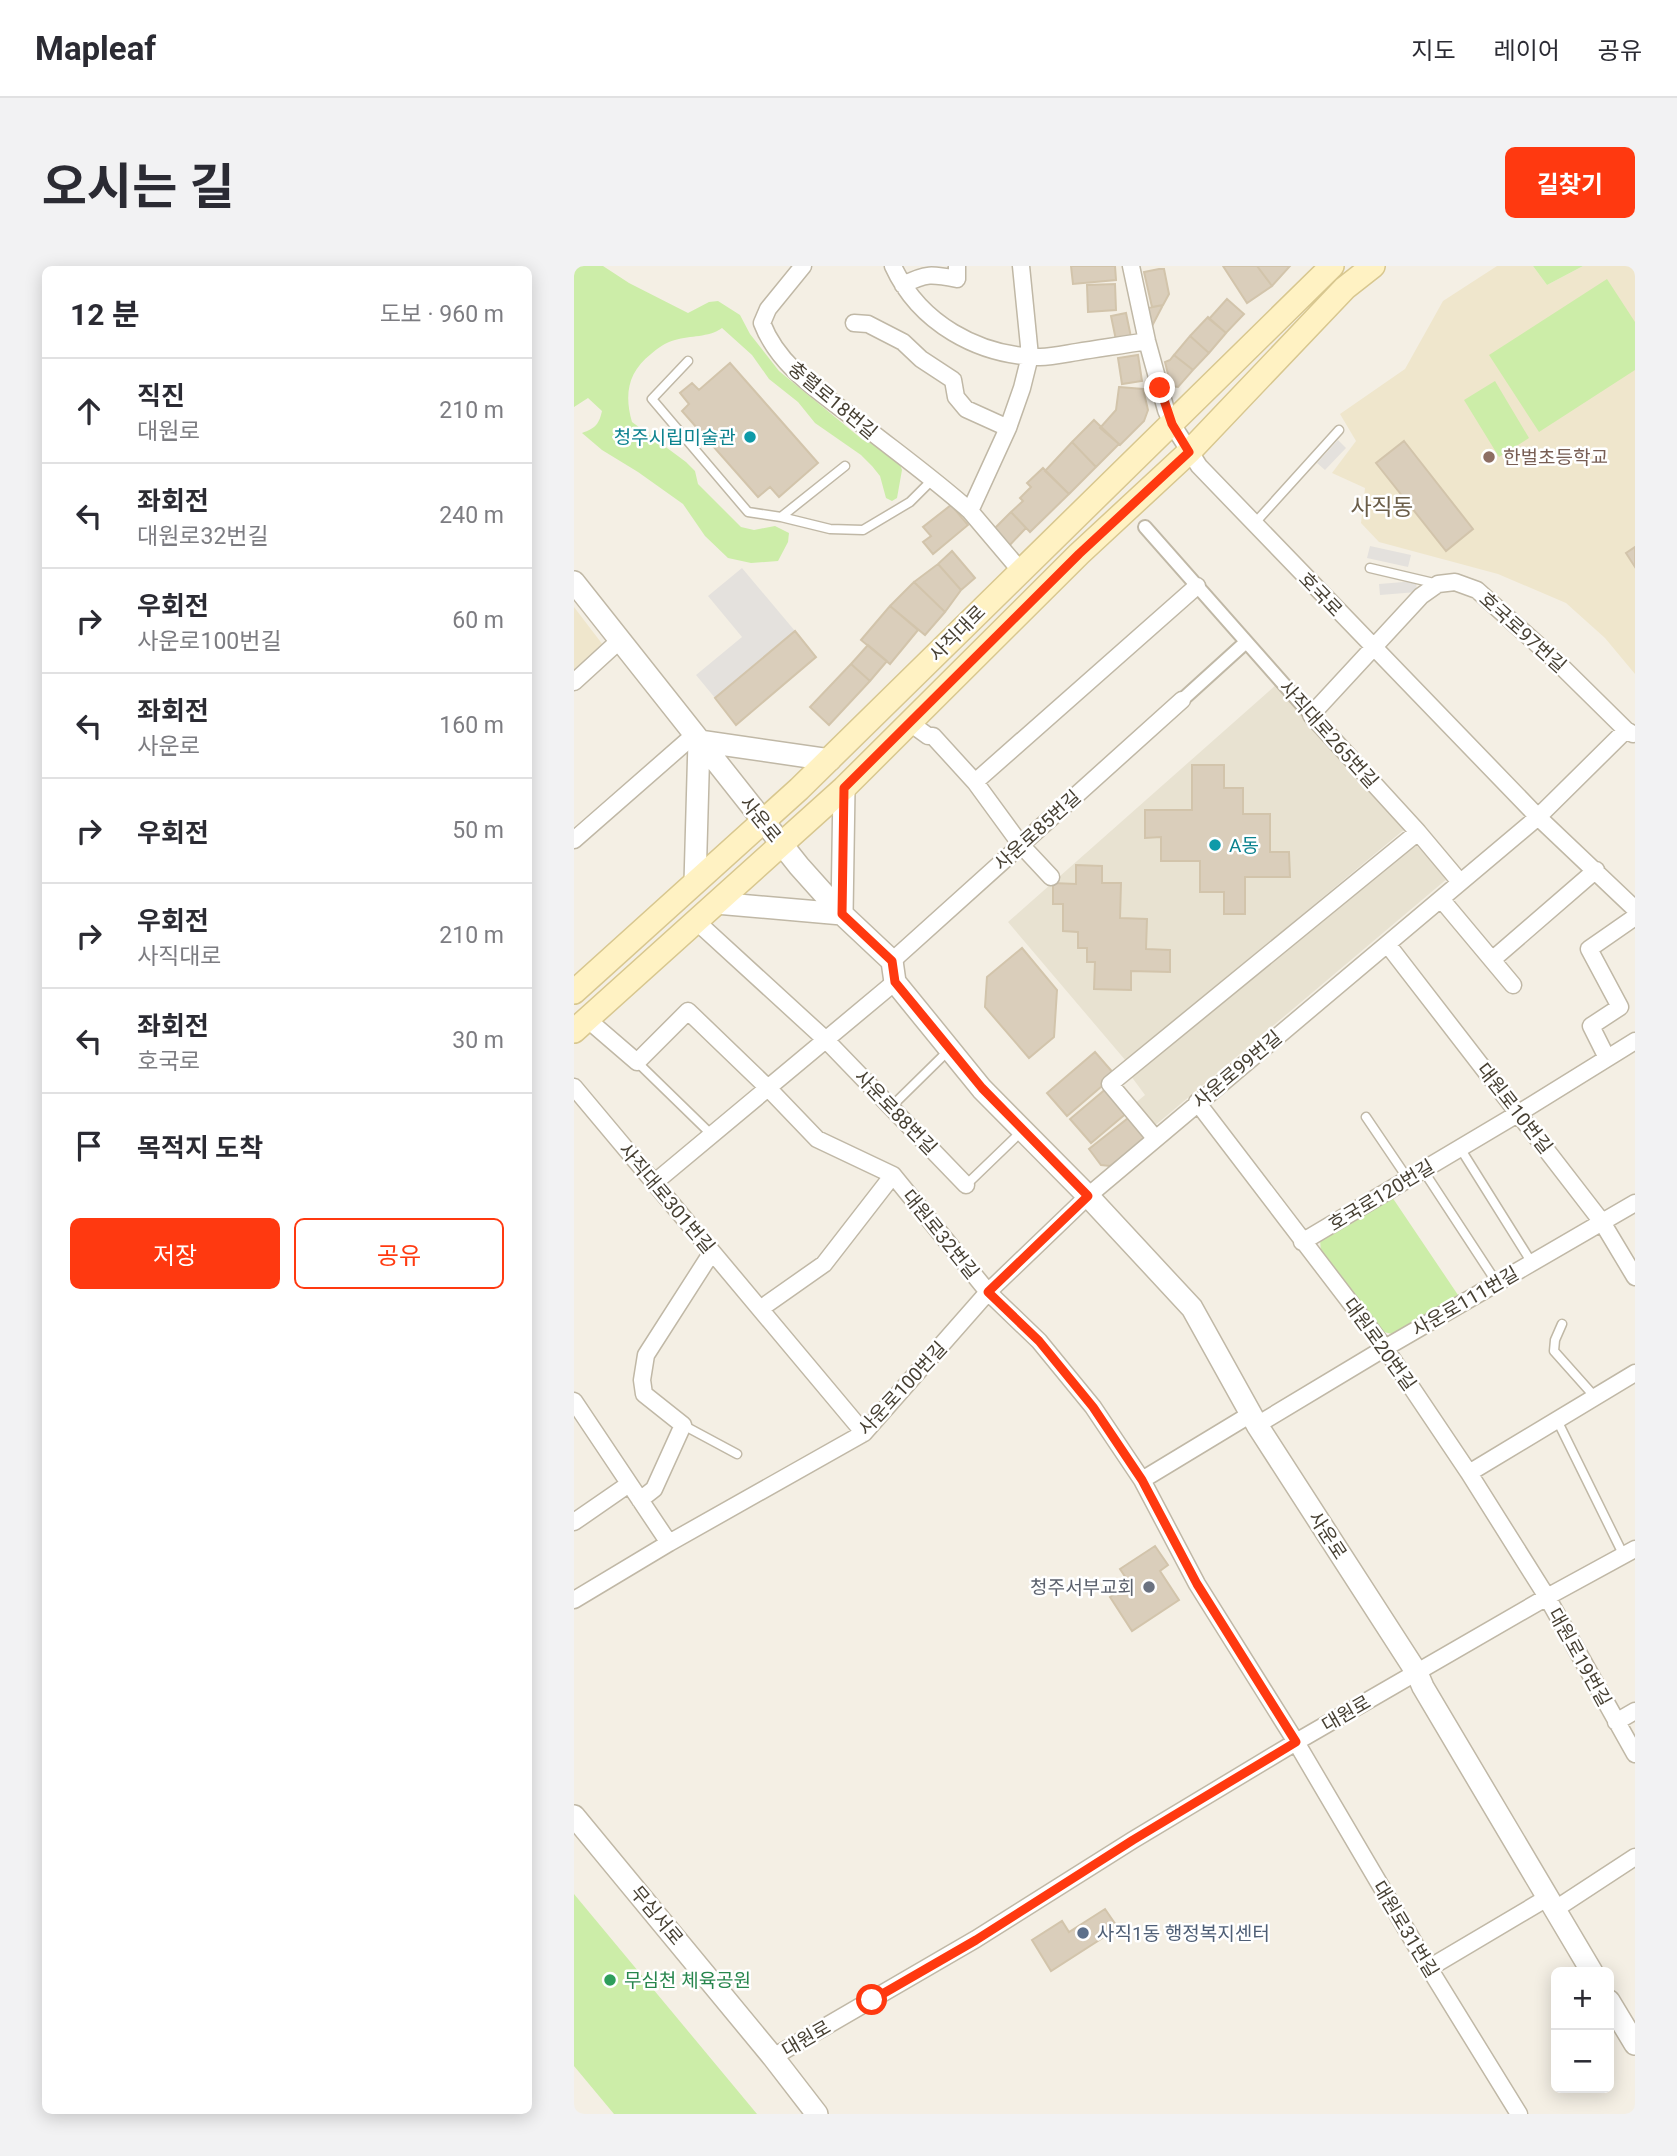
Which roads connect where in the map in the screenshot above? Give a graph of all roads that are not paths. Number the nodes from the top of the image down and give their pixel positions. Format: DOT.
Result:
graph roads {
  1 [pos="803,266"];
  2 [pos="893,266"];
  3 [pos="1021,266"];
  4 [pos="1131,266"];
  5 [pos="1373,266"];
  6 [pos="1321,269"];
  7 [pos="957,272"];
  8 [pos="903,285"];
  9 [pos="854,323"];
  10 [pos="1147,341"];
  11 [pos="1030,356"];
  12 [pos="688,361"];
  13 [pos="1172,424"];
  14 [pos="1008,428"];
  15 [pos="1339,430"];
  16 [pos="1189,452"];
  17 [pos="845,466"];
  18 [pos="933,479"];
  19 [pos="970,511"];
  20 [pos="781,517"];
  21 [pos="1254,524"];
  22 [pos="1145,527"];
  23 [pos="1370,568"];
  24 [pos="1020,570"];
  25 [pos="574,582"];
  26 [pos="1438,584"];
  27 [pos="1197,586"];
  28 [pos="621,640"];
  29 [pos="1246,642"];
  30 [pos="1373,648"];
  31 [pos="574,682"];
  32 [pos="1182,700"];
  33 [pos="1311,715"];
  34 [pos="911,723"];
  35 [pos="1632,732"];
  36 [pos="696,738"];
  37 [pos="830,760"];
  38 [pos="975,782"];
  39 [pos="844,788"];
  40 [pos="1538,817"];
  41 [pos="763,821"];
  42 [pos="1418,832"];
  43 [pos="574,840"];
  44 [pos="782,844"];
  45 [pos="1021,845"];
  46 [pos="1596,870"];
  47 [pos="1051,877"];
  48 [pos="1460,882"];
  49 [pos="695,883"];
  50 [pos="1441,899"];
  51 [pos="716,903"];
  52 [pos="1635,909"];
  53 [pos="842,914"];
  54 [pos="1635,917"];
  55 [pos="696,921"];
  56 [pos="1388,944"];
  57 [pos="1492,960"];
  58 [pos="893,972"];
  59 [pos="1513,985"];
  60 [pos="574,992"];
  61 [pos="581,1025"];
  62 [pos="826,1040"];
  63 [pos="1635,1041"];
  64 [pos="950,1049"];
  65 [pos="1606,1058"];
  66 [pos="637,1062"];
  67 [pos="574,1087"];
  68 [pos="769,1089"];
  69 [pos="1197,1102"];
  70 [pos="891,1107"];
  71 [pos="1519,1113"];
  72 [pos="1366,1117"];
  73 [pos="1022,1131"];
  74 [pos="712,1135"];
  75 [pos="1155,1138"];
  76 [pos="1460,1148"];
  77 [pos="1423,1170"];
  78 [pos="893,1175"];
  79 [pos="1408,1179"];
  80 [pos="654,1183"];
  81 [pos="966,1185"];
  82 [pos="1088,1196"];
  83 [pos="1635,1203"];
  84 [pos="1602,1222"];
  85 [pos="1302,1242"];
  86 [pos="712,1252"];
  87 [pos="1532,1263"];
  88 [pos="1635,1277"];
  89 [pos="1497,1283"];
  90 [pos="988,1292"];
  91 [pos="760,1309"];
  92 [pos="1562,1324"];
  93 [pos="1385,1348"];
  94 [pos="1635,1373"];
  95 [pos="1595,1397"];
  96 [pos="574,1401"];
  97 [pos="1254,1420"];
  98 [pos="1557,1420"];
  99 [pos="683,1425"];
  100 [pos="864,1433"];
  101 [pos="737,1454"];
  102 [pos="1469,1473"];
  103 [pos="1142,1480"];
  104 [pos="629,1484"];
  105 [pos="640,1500"];
  106 [pos="574,1522"];
  107 [pos="669,1543"];
  108 [pos="1630,1552"];
  109 [pos="1547,1597"];
  110 [pos="574,1600"];
  111 [pos="1417,1673"];
  112 [pos="1635,1711"];
  113 [pos="1616,1722"];
  114 [pos="1296,1742"];
  115 [pos="1635,1754"];
  116 [pos="574,1816"];
  117 [pos="1635,1857"];
  118 [pos="1550,1904"];
  119 [pos="1589,1967"];
  120 [pos="1429,1968"];
  121 [pos="1614,2008"];
  122 [pos="1635,2044"];
  123 [pos="773,2057"];
  124 [pos="817,2114"];
  125 [pos="1519,2114"];
  1 -- 18 [label="street, 충렬로18번길"];
  2 -- 8 [label="street"];
  3 -- 11 [label="street"];
  4 -- 10 [label="street, 호국로"];
  5 -- 16 [label="main road, 사직대로"];
  6 -- 13 [label="main road, 사직대로"];
  7 -- 8 [label="street"];
  8 -- 11 [label="street"];
  9 -- 14 [label="street"];
  10 -- 11 [label="street"];
  10 -- 13 [label="street, 호국로"];
  11 -- 14 [label="street"];
  12 -- 20 [label="lane"];
  13 -- 16 [label="street, 호국로"];
  13 -- 24 [label="main road, 사직대로"];
  14 -- 19 [label="street"];
  15 -- 21 [label="lane"];
  16 -- 21 [label="street, 호국로"];
  16 -- 34 [label="main road, 사직대로"];
  17 -- 20 [label="lane"];
  18 -- 19 [label="street, 충렬로18번길"];
  18 -- 20 [label="lane"];
  19 -- 24 [label="street, 충렬로18번길"];
  21 -- 30 [label="street, 호국로"];
  22 -- 27 [label="street, 사직대로265번길"];
  23 -- 26 [label="lane"];
  24 -- 37 [label="main road, 사직대로"];
  25 -- 28 [label="street, 사운로"];
  26 -- 30 [label="street"];
  26 -- 35 [label="street, 호국로97번길"];
  27 -- 29 [label="street, 사직대로265번길"];
  27 -- 38 [label="street"];
  28 -- 31 [label="street"];
  28 -- 36 [label="street, 사운로"];
  29 -- 32 [label="street"];
  29 -- 33 [label="street, 사직대로265번길"];
  30 -- 33 [label="street"];
  30 -- 40 [label="street, 호국로"];
  32 -- 45 [label="street, 사운로85번길"];
  33 -- 42 [label="street, 사직대로265번길"];
  34 -- 38 [label="street"];
  34 -- 39 [label="main road, 사직대로"];
  35 -- 40 [label="street, 사운로99번길"];
  36 -- 37 [label="street"];
  36 -- 41 [label="street, 사운로"];
  36 -- 43 [label="street"];
  36 -- 49 [label="street"];
  37 -- 41 [label="main road, 사직대로"];
  38 -- 45 [label="street"];
  39 -- 44 [label="main road, 사직대로"];
  39 -- 53 [label="street"];
  40 -- 46 [label="street, 호국로"];
  40 -- 48 [label="street, 사운로99번길"];
  41 -- 44 [label="street, 사운로"];
  41 -- 49 [label="main road, 사직대로"];
  42 -- 48 [label="street, 사직대로265번길"];
  42 -- 75 [label="street"];
  44 -- 51 [label="main road, 사직대로"];
  44 -- 53 [label="street, 사운로"];
  45 -- 47 [label="street"];
  45 -- 58 [label="street, 사운로85번길"];
  46 -- 52 [label="street, 호국로"];
  46 -- 57 [label="street"];
  48 -- 50 [label="street, 사운로99번길"];
  49 -- 60 [label="main road, 사직대로"];
  50 -- 56 [label="street, 사운로99번길"];
  50 -- 57 [label="street"];
  51 -- 53 [label="street"];
  51 -- 55 [label="main road, 사직대로"];
  53 -- 58 [label="street, 사운로"];
  54 -- 65 [label="street"];
  55 -- 61 [label="main road, 사직대로"];
  55 -- 62 [label="street"];
  56 -- 69 [label="street, 사운로99번길"];
  56 -- 71 [label="street, 대원로10번길"];
  57 -- 59 [label="street"];
  58 -- 62 [label="street"];
  58 -- 64 [label="street, 사운로"];
  61 -- 66 [label="street, 사직대로"];
  62 -- 68 [label="street"];
  62 -- 70 [label="street, 사운로88번길"];
  63 -- 65 [label="street, 호국로120번길"];
  64 -- 70 [label="lane"];
  64 -- 73 [label="street, 사운로"];
  65 -- 71 [label="street, 호국로120번길"];
  66 -- 68 [label="street"];
  66 -- 74 [label="lane, 사직대로"];
  67 -- 80 [label="street, 사직대로301번길"];
  68 -- 74 [label="street"];
  68 -- 78 [label="street, 대원로32번길"];
  69 -- 75 [label="street, 사운로99번길"];
  69 -- 85 [label="street, 대원로20번길"];
  70 -- 81 [label="street, 사운로88번길"];
  71 -- 76 [label="street, 호국로120번길"];
  71 -- 84 [label="street, 대원로10번길"];
  72 -- 79 [label="lane"];
  73 -- 81 [label="lane"];
  73 -- 82 [label="street, 사운로"];
  74 -- 80 [label="street"];
  75 -- 82 [label="street, 사운로99번길"];
  76 -- 77 [label="street, 호국로120번길"];
  76 -- 87 [label="lane"];
  77 -- 79 [label="street, 호국로120번길"];
  77 -- 89 [label="lane"];
  78 -- 90 [label="street, 대원로32번길"];
  78 -- 91 [label="street, 대원로32번길"];
  79 -- 85 [label="street, 호국로120번길"];
  80 -- 86 [label="street, 사직대로301번길"];
  82 -- 90 [label="street, 사운로100번길"];
  82 -- 97 [label="street, 사운로"];
  83 -- 84 [label="street, 사운로111번길"];
  84 -- 87 [label="street, 사운로111번길"];
  84 -- 88 [label="street, 대원로10번길"];
  85 -- 93 [label="street, 대원로20번길"];
  86 -- 91 [label="street, 사직대로301번길"];
  86 -- 99 [label="street"];
  87 -- 89 [label="street, 사운로111번길"];
  89 -- 93 [label="street, 사운로111번길"];
  90 -- 100 [label="street, 사운로100번길"];
  90 -- 103 [label="street, 대원로32번길"];
  91 -- 100 [label="street, 사직대로301번길"];
  92 -- 95 [label="lane"];
  93 -- 97 [label="street, 사운로111번길"];
  93 -- 102 [label="street, 대원로20번길"];
  94 -- 95 [label="street"];
  95 -- 98 [label="street"];
  96 -- 104 [label="street"];
  97 -- 103 [label="street, 사운로111번길"];
  97 -- 111 [label="street, 사운로"];
  98 -- 102 [label="street"];
  98 -- 108 [label="lane"];
  99 -- 101 [label="lane"];
  99 -- 105 [label="street"];
  100 -- 107 [label="street, 사운로100번길"];
  102 -- 109 [label="street, 대원로20번길"];
  103 -- 114 [label="street, 대원로32번길"];
  104 -- 105 [label="street"];
  104 -- 106 [label="street"];
  105 -- 107 [label="street"];
  107 -- 110 [label="street, 사운로100번길"];
  108 -- 109 [label="street, 대원로"];
  109 -- 111 [label="street, 대원로"];
  109 -- 113 [label="street, 대원로19번길"];
  111 -- 114 [label="street, 대원로"];
  111 -- 118 [label="street, 사운로"];
  112 -- 113 [label="street"];
  113 -- 115 [label="street, 대원로19번길"];
  114 -- 120 [label="street, 대원로31번길"];
  114 -- 123 [label="street, 대원로"];
  116 -- 123 [label="street, 무심서로"];
  117 -- 118 [label="street"];
  118 -- 119 [label="street, 사운로"];
  118 -- 120 [label="street"];
  120 -- 125 [label="street, 대원로31번길"];
  121 -- 122 [label="street"];
  123 -- 124 [label="street, 무심서로"];
}
